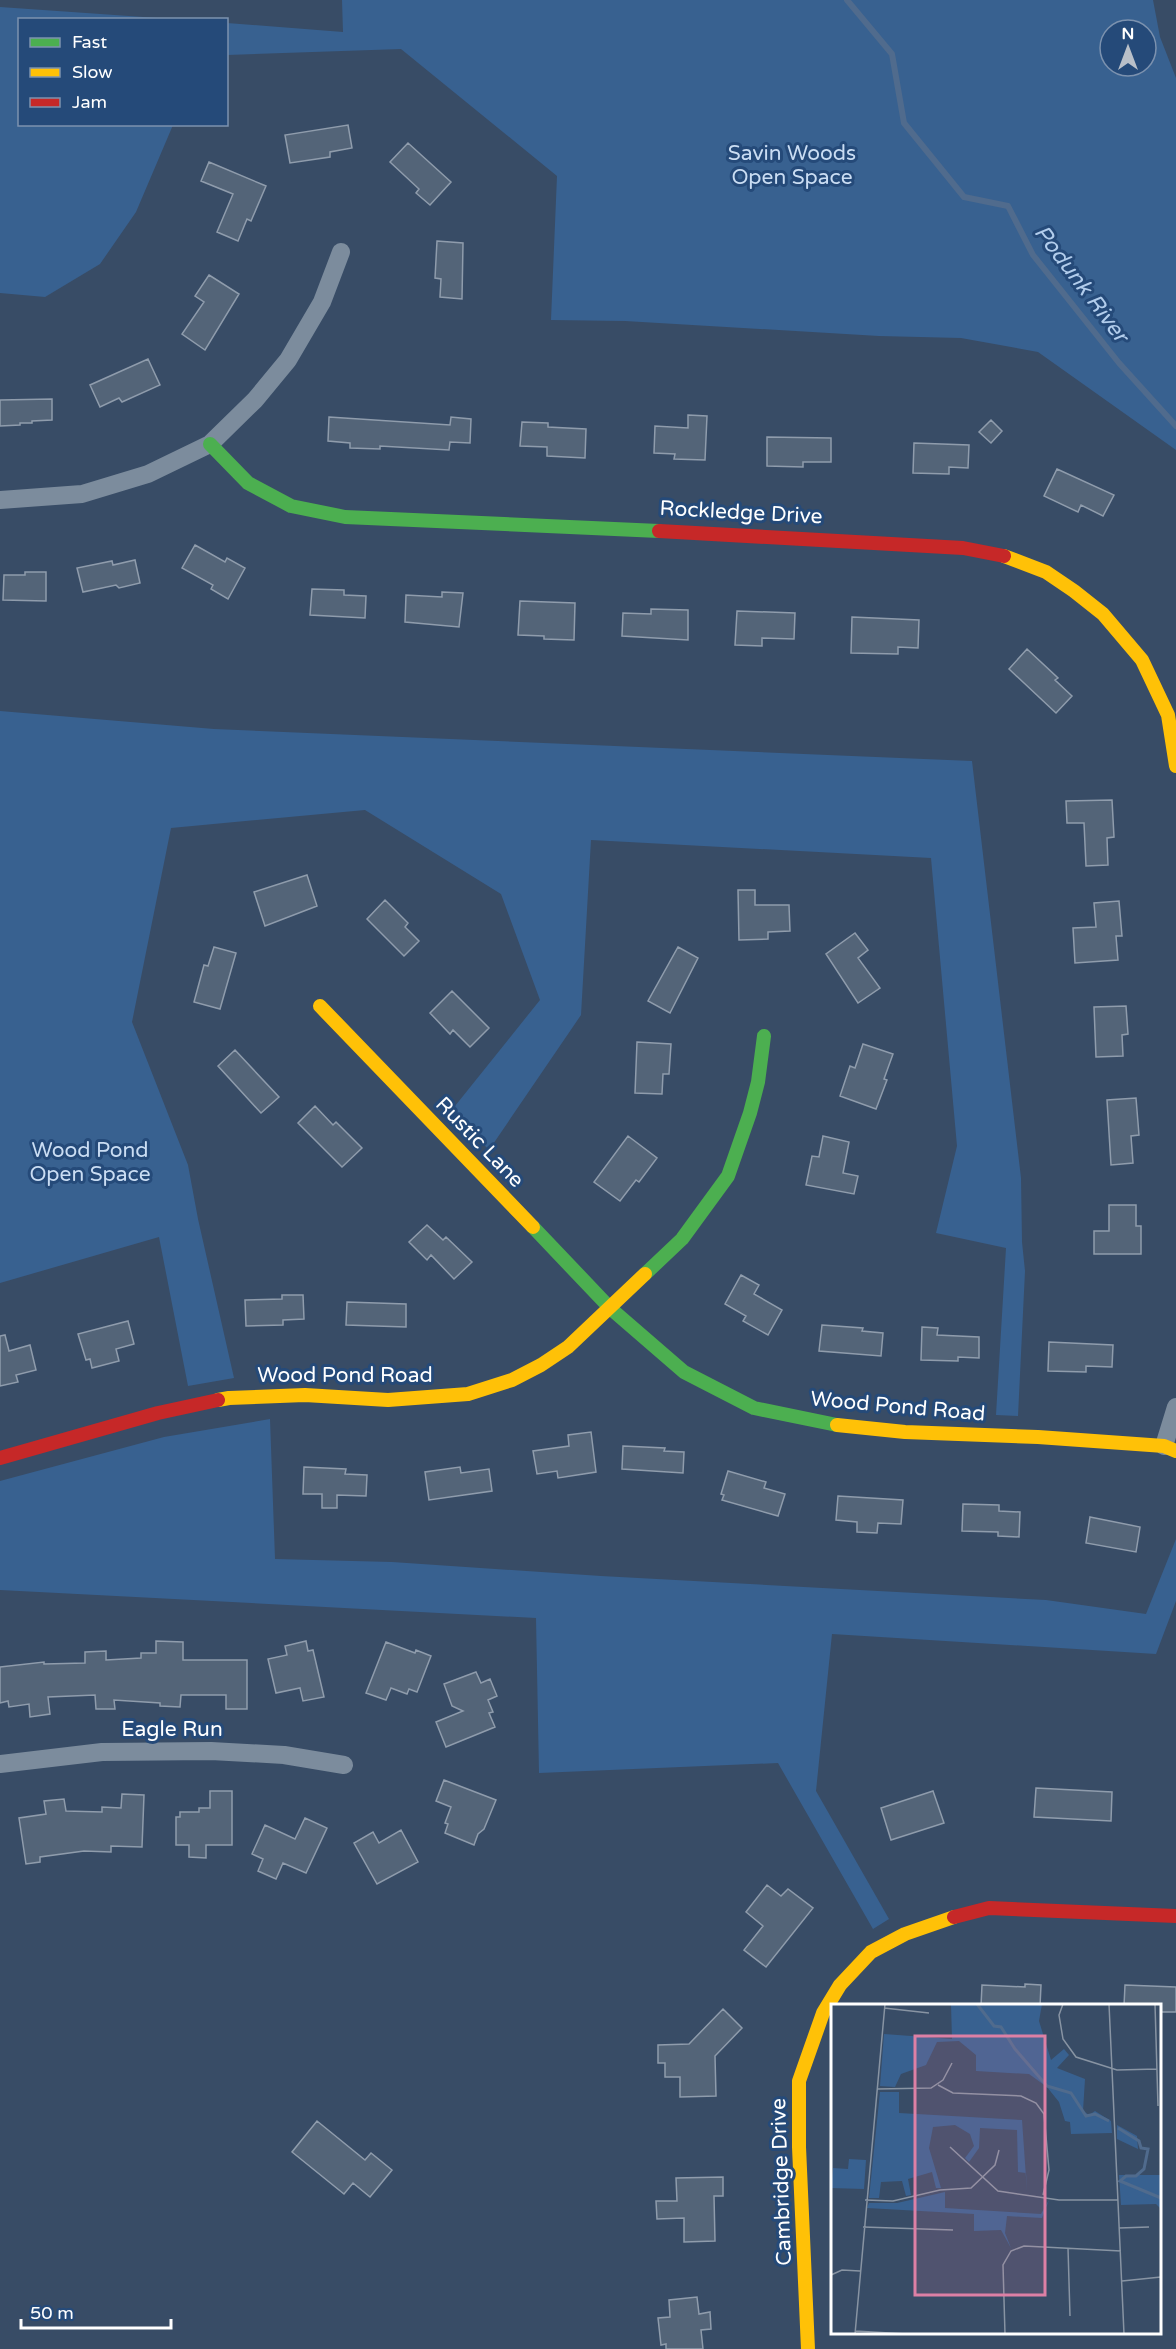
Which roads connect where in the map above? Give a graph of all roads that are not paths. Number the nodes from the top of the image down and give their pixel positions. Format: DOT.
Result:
graph roads {
  1 [pos="341,252"];
  2 [pos="210,444"];
  3 [pos="0,500"];
  4 [pos="1176,766"];
  5 [pos="320,1006"];
  6 [pos="764,1036"];
  7 [pos="610,1308"];
  8 [pos="1176,1407"];
  9 [pos="1170,1449"];
  10 [pos="0,1458"];
  11 [pos="0,1764"];
  12 [pos="344,1765"];
  13 [pos="1176,1916"];
  14 [pos="808,2349"];
  1 -- 2 [label="street"];
  2 -- 3 [label="street"];
  2 -- 4 [label="street, Rockledge Drive"];
  5 -- 7 [label="street, Rustic Lane"];
  6 -- 7 [label="street"];
  7 -- 9 [label="street, Wood Pond Road"];
  7 -- 10 [label="street, Wood Pond Road"];
  8 -- 9 [label="street"];
  11 -- 12 [label="street, Eagle Run"];
  13 -- 14 [label="street, Cambridge Drive"];
}
